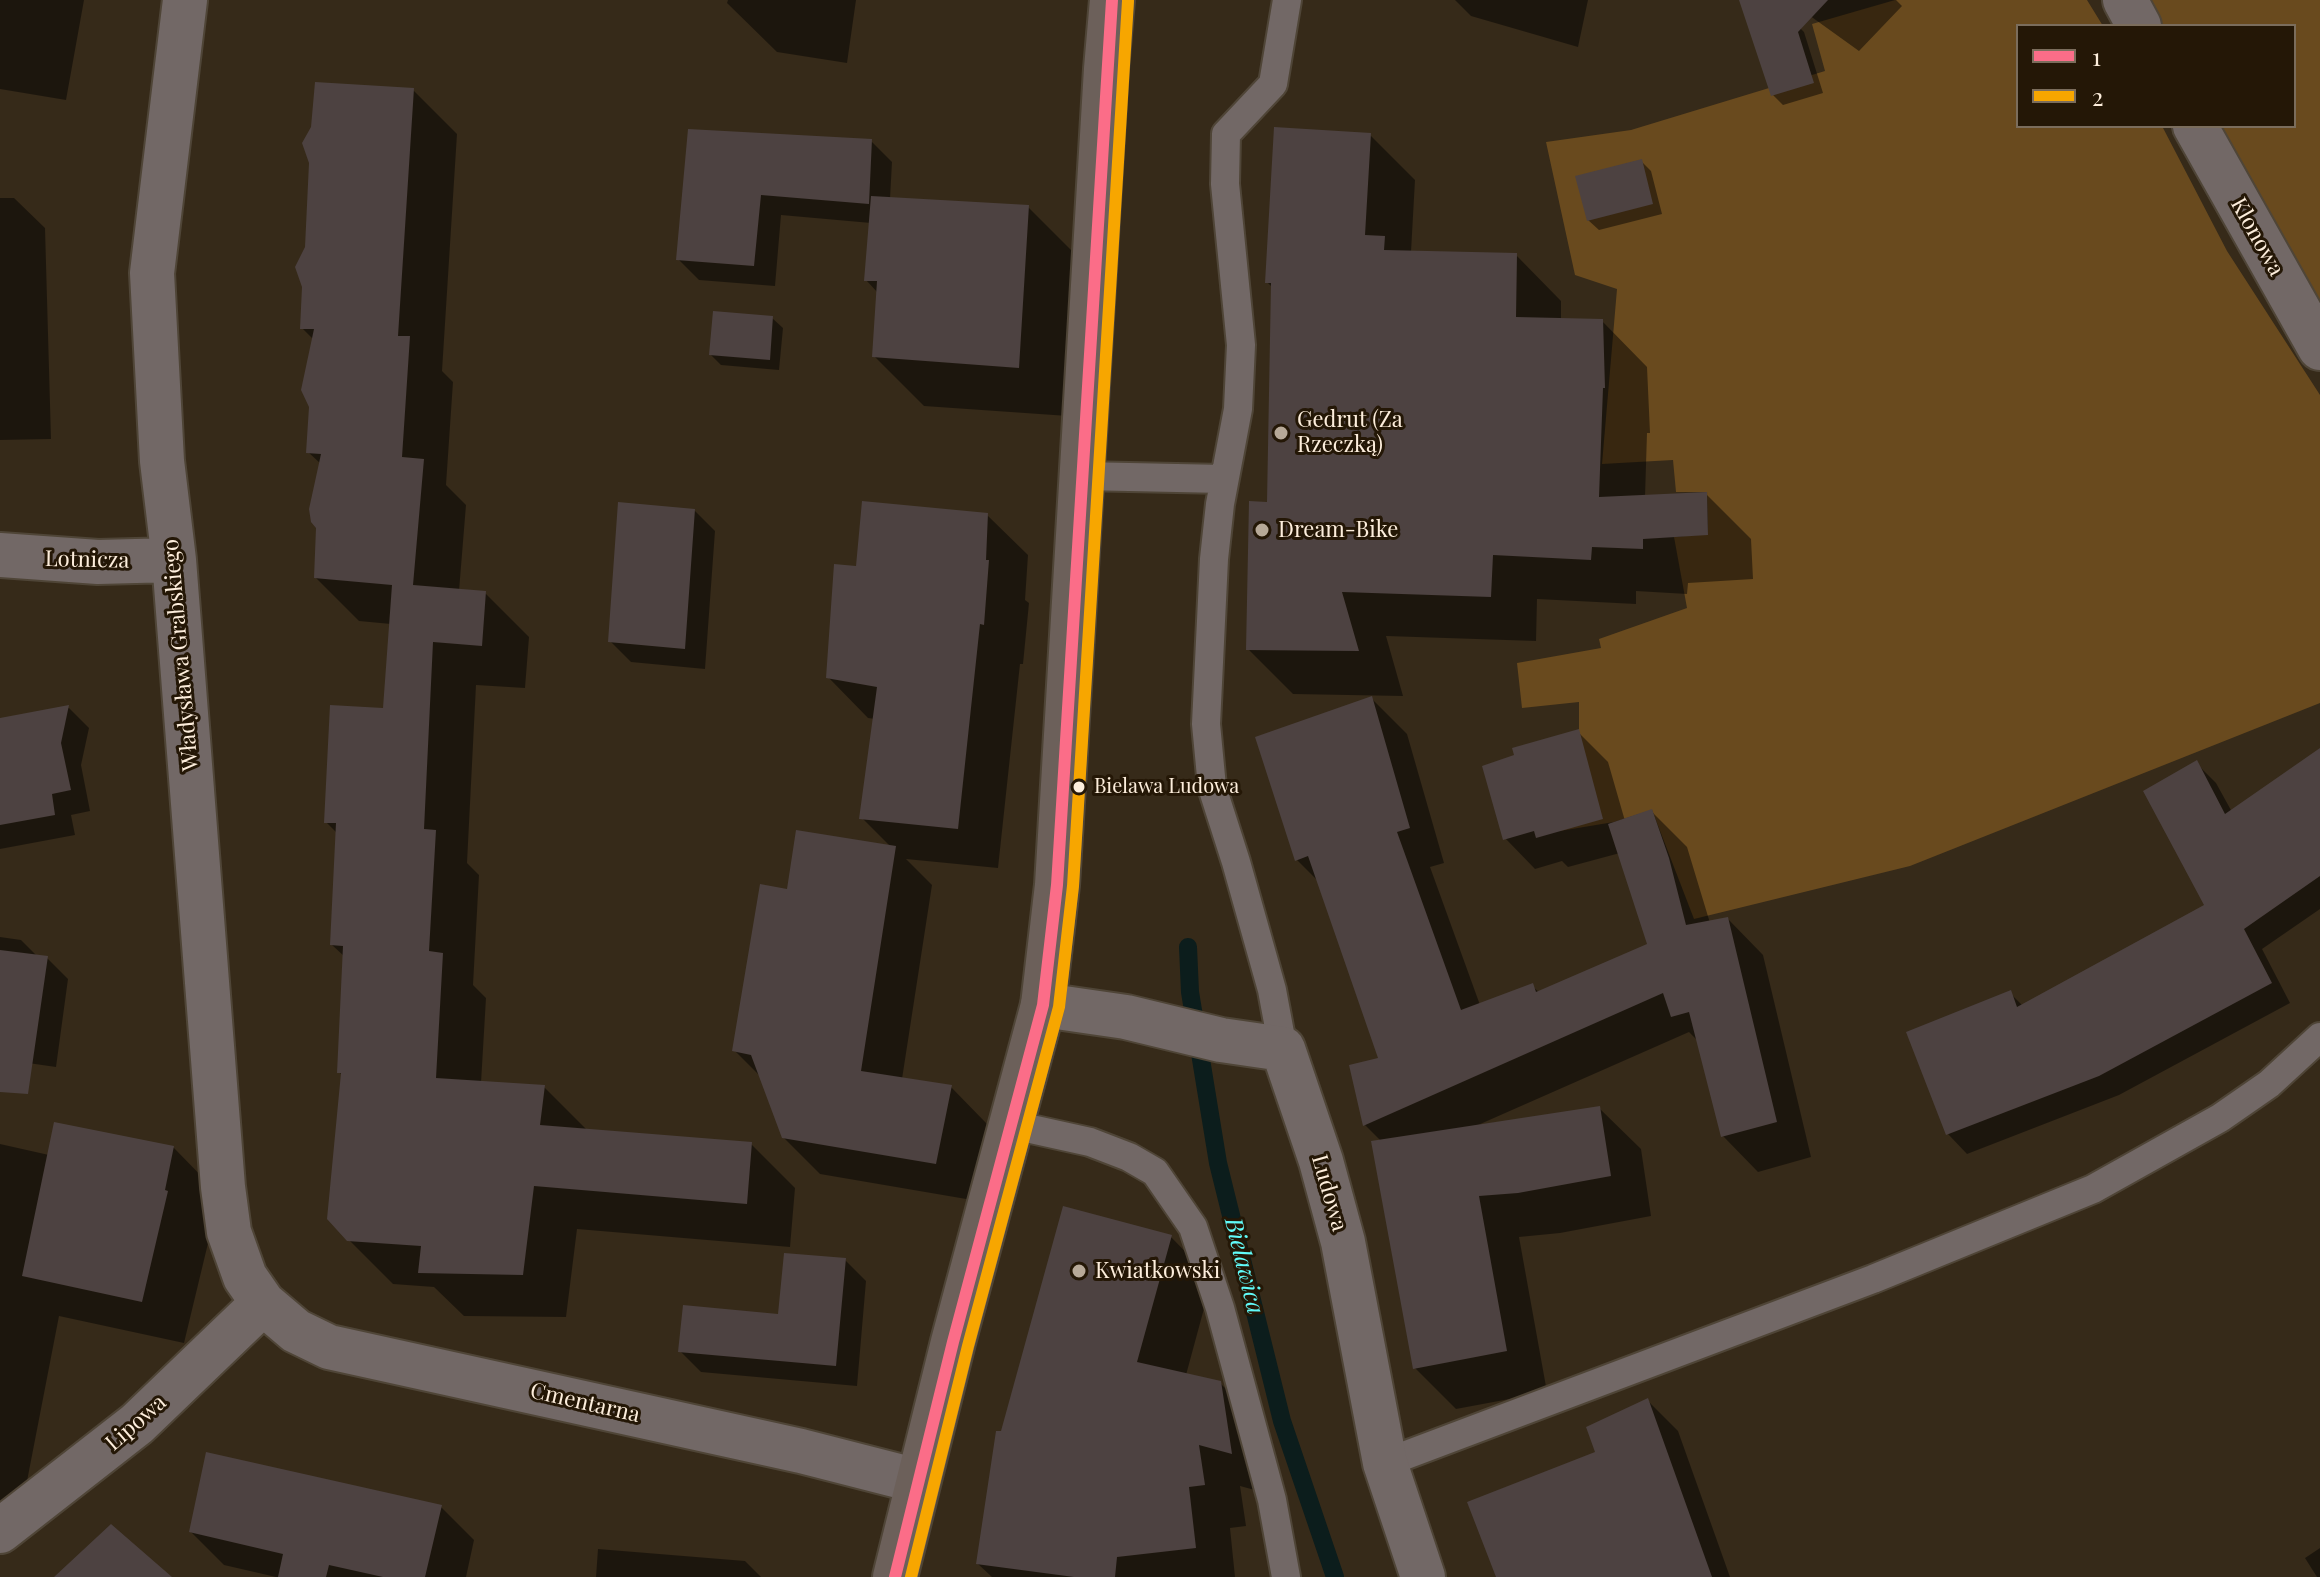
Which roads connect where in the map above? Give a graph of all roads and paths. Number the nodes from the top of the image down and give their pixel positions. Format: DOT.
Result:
graph roads {
  1 [pos="185,0"];
  2 [pos="1112,0"];
  3 [pos="1287,0"];
  4 [pos="2125,0"];
  5 [pos="2138,24"];
  6 [pos="2196,128"];
  7 [pos="2320,348"];
  8 [pos="1082,476"];
  9 [pos="1224,479"];
  10 [pos="0,555"];
  11 [pos="174,560"];
  12 [pos="1043,1005"];
  13 [pos="2320,1037"];
  14 [pos="1283,1049"];
  15 [pos="1013,1125"];
  16 [pos="263,1303"];
  17 [pos="1385,1463"];
  18 [pos="918,1481"];
  19 [pos="0,1531"];
  20 [pos="895,1577"];
  21 [pos="1286,1577"];
  22 [pos="1423,1577"];
  1 -- 11 [label="street, Władysława Grabskiego"];
  2 -- 8 [label="main road"];
  3 -- 9 [label="lane"];
  4 -- 5 [label="street"];
  6 -- 7 [label="street, Klonowa"];
  8 -- 9 [label="lane"];
  8 -- 12 [label="main road"];
  9 -- 14 [label="lane"];
  10 -- 11 [label="street, Lotnicza"];
  11 -- 16 [label="street, Władysława Grabskiego"];
  12 -- 14 [label="street"];
  12 -- 15 [label="main road"];
  13 -- 17 [label="lane"];
  14 -- 17 [label="street, Ludowa"];
  15 -- 18 [label="main road"];
  15 -- 21 [label="lane"];
  16 -- 18 [label="street, Cmentarna"];
  16 -- 19 [label="street, Lipowa"];
  17 -- 22 [label="street, Ludowa"];
  18 -- 20 [label="main road"];
}
